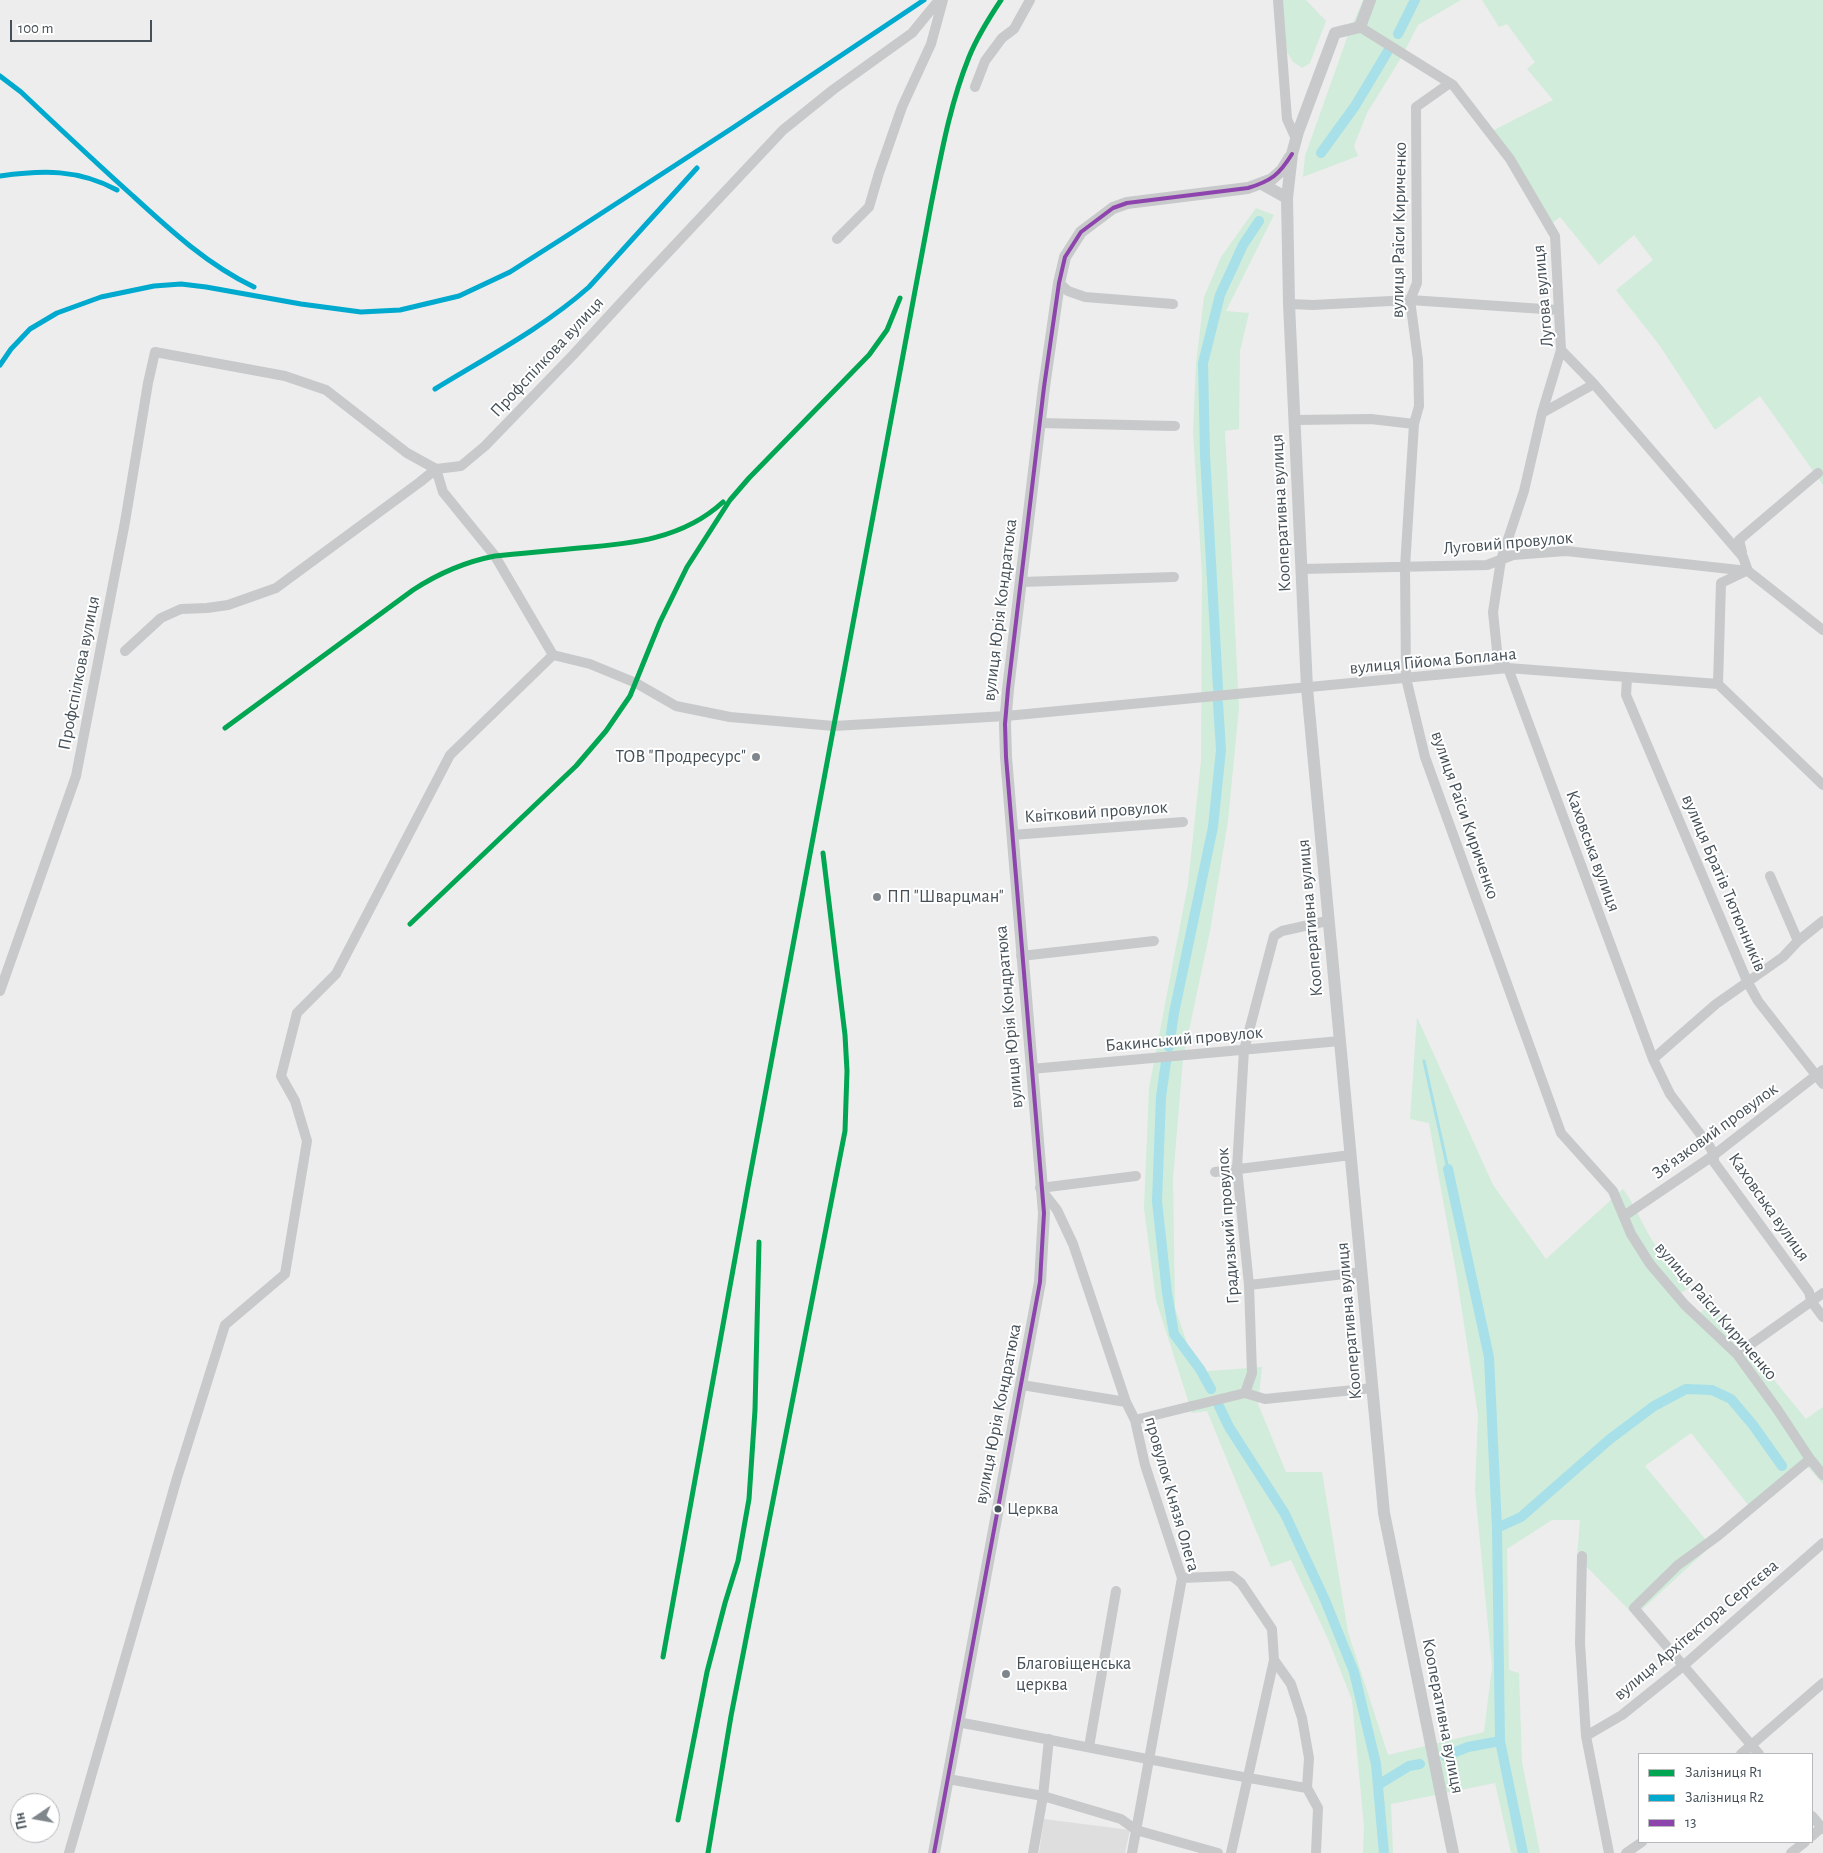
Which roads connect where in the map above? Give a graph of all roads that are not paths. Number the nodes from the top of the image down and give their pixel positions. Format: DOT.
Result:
graph roads {
  1 [pos="939,0"];
  2 [pos="943,0"];
  3 [pos="1030,0"];
  4 [pos="1278,0"];
  5 [pos="1370,0"];
  6 [pos="1360,28"];
  7 [pos="1450,83"];
  8 [pos="975,87"];
  9 [pos="1296,139"];
  10 [pos="1292,154"];
  11 [pos="1262,184"];
  12 [pos="1287,198"];
  13 [pos="837,239"];
  14 [pos="1059,283"];
  15 [pos="1410,300"];
  16 [pos="1173,304"];
  17 [pos="1289,304"];
  18 [pos="1558,310"];
  19 [pos="1561,350"];
  20 [pos="1594,384"];
  21 [pos="1542,413"];
  22 [pos="1294,420"];
  23 [pos="1039,422"];
  24 [pos="1414,424"];
  25 [pos="1175,426"];
  26 [pos="436,469"];
  27 [pos="1818,474"];
  28 [pos="1501,560"];
  29 [pos="1405,567"];
  30 [pos="1301,569"];
  31 [pos="1748,571"];
  32 [pos="1174,577"];
  33 [pos="1021,582"];
  34 [pos="1823,630"];
  35 [pos="125,652"];
  36 [pos="553,656"];
  37 [pos="1508,668"];
  38 [pos="1406,678"];
  39 [pos="1627,678"];
  40 [pos="1718,684"];
  41 [pos="1307,688"];
  42 [pos="1006,716"];
  43 [pos="1823,785"];
  44 [pos="1182,822"];
  45 [pos="1012,835"];
  46 [pos="1770,876"];
  47 [pos="1328,921"];
  48 [pos="1823,921"];
  49 [pos="1154,941"];
  50 [pos="1798,941"];
  51 [pos="1022,956"];
  52 [pos="1747,980"];
  53 [pos="0,991"];
  54 [pos="1340,1041"];
  55 [pos="1244,1050"];
  56 [pos="1653,1060"];
  57 [pos="1031,1069"];
  58 [pos="1819,1073"];
  59 [pos="1823,1084"];
  60 [pos="1351,1155"];
  61 [pos="1714,1155"];
  62 [pos="1237,1168"];
  63 [pos="1215,1172"];
  64 [pos="1136,1176"];
  65 [pos="1040,1188"];
  66 [pos="1624,1216"];
  67 [pos="1362,1272"];
  68 [pos="1249,1285"];
  69 [pos="1823,1293"];
  70 [pos="1811,1300"];
  71 [pos="1823,1317"];
  72 [pos="1736,1354"];
  73 [pos="1022,1385"];
  74 [pos="1374,1388"];
  75 [pos="1244,1393"];
  76 [pos="1126,1402"];
  77 [pos="1135,1420"];
  78 [pos="1810,1459"];
  79 [pos="1823,1474"];
  80 [pos="1823,1543"];
  81 [pos="1582,1556"];
  82 [pos="1182,1578"];
  83 [pos="1116,1591"];
  84 [pos="1274,1660"];
  85 [pos="1683,1666"];
  86 [pos="1823,1683"];
  87 [pos="958,1722"];
  88 [pos="1586,1736"];
  89 [pos="1049,1739"];
  90 [pos="1752,1745"];
  91 [pos="1089,1747"];
  92 [pos="1742,1753"];
  93 [pos="1758,1753"];
  94 [pos="1149,1760"];
  95 [pos="1246,1778"];
  96 [pos="948,1779"];
  97 [pos="1307,1788"];
  98 [pos="1042,1796"];
  99 [pos="1813,1817"];
  100 [pos="1823,1827"];
  101 [pos="1136,1830"];
  102 [pos="1813,1835"];
  103 [pos="1641,1843"];
  104 [pos="1804,1843"];
  105 [pos="71,1850"];
  106 [pos="934,1853"];
  107 [pos="1033,1853"];
  108 [pos="1132,1853"];
  109 [pos="1218,1853"];
  110 [pos="1231,1853"];
  111 [pos="1316,1853"];
  112 [pos="1453,1853"];
  113 [pos="1609,1853"];
  114 [pos="1626,1853"];
  115 [pos="1791,1853"];
  1 -- 26 [label="street, Профспілкова вулиця"];
  2 -- 13 [label="street"];
  3 -- 8 [label="street"];
  4 -- 9 [label="street"];
  5 -- 6 [label="street"];
  6 -- 7 [label="street, Лугова вулиця"];
  6 -- 9 [label="street, Кооперативна вулиця"];
  7 -- 15 [label="street, вулиця Раїси Кириченко"];
  7 -- 18 [label="street, Лугова вулиця"];
  9 -- 10 [label="street, Кооперативна вулиця"];
  10 -- 11 [label="street, вулиця Юрія Кондратюка"];
  10 -- 12 [label="street, Кооперативна вулиця"];
  11 -- 12 [label="street"];
  11 -- 14 [label="street, вулиця Юрія Кондратюка"];
  12 -- 17 [label="street, Кооперативна вулиця"];
  14 -- 16 [label="street"];
  14 -- 23 [label="street, вулиця Юрія Кондратюка"];
  15 -- 17 [label="street"];
  15 -- 18 [label="street"];
  15 -- 24 [label="street, вулиця Раїси Кириченко"];
  17 -- 22 [label="street, Кооперативна вулиця"];
  18 -- 19 [label="street, Лугова вулиця"];
  19 -- 20 [label="street, Лугова вулиця"];
  19 -- 21 [label="street, Каховська вулиця"];
  20 -- 21 [label="street"];
  20 -- 31 [label="street, Лугова вулиця"];
  21 -- 28 [label="street, Каховська вулиця"];
  22 -- 24 [label="street"];
  22 -- 30 [label="street, Кооперативна вулиця"];
  23 -- 25 [label="street"];
  23 -- 33 [label="street, вулиця Юрія Кондратюка"];
  24 -- 29 [label="street, вулиця Раїси Кириченко"];
  26 -- 35 [label="street"];
  26 -- 36 [label="street"];
  26 -- 53 [label="street, Профспілкова вулиця"];
  27 -- 31 [label="street"];
  28 -- 29 [label="street, Луговий провулок"];
  28 -- 31 [label="street, Луговий провулок"];
  28 -- 37 [label="street, Каховська вулиця"];
  29 -- 30 [label="street, Луговий провулок"];
  29 -- 38 [label="street, вулиця Раїси Кириченко"];
  30 -- 41 [label="street, Кооперативна вулиця"];
  31 -- 34 [label="street, Лугова вулиця"];
  31 -- 40 [label="street"];
  32 -- 33 [label="street"];
  33 -- 42 [label="street, вулиця Юрія Кондратюка"];
  36 -- 42 [label="street, вулиця Гійома Боплана"];
  36 -- 105 [label="street"];
  37 -- 38 [label="street, вулиця Гійома Боплана"];
  37 -- 39 [label="street, вулиця Гійома Боплана"];
  37 -- 56 [label="street, Каховська вулиця"];
  38 -- 41 [label="street, вулиця Гійома Боплана"];
  38 -- 66 [label="street, вулиця Раїси Кириченко"];
  39 -- 40 [label="street, вулиця Гійома Боплана"];
  39 -- 52 [label="street, вулиця Братів Тютюнників"];
  40 -- 43 [label="street"];
  41 -- 42 [label="street, вулиця Гійома Боплана"];
  41 -- 47 [label="street, Кооперативна вулиця"];
  42 -- 45 [label="street, вулиця Юрія Кондратюка"];
  44 -- 45 [label="street, Квітковий провулок"];
  45 -- 51 [label="street, вулиця Юрія Кондратюка"];
  46 -- 50 [label="street"];
  47 -- 54 [label="street, Кооперативна вулиця"];
  47 -- 55 [label="street, Градизький провулок"];
  48 -- 50 [label="street"];
  49 -- 51 [label="street"];
  50 -- 52 [label="street"];
  51 -- 57 [label="street, вулиця Юрія Кондратюка"];
  52 -- 56 [label="street"];
  52 -- 58 [label="street, вулиця Братів Тютюнників"];
  54 -- 55 [label="street, Бакинський провулок"];
  54 -- 60 [label="street, Кооперативна вулиця"];
  55 -- 57 [label="street, Бакинський провулок"];
  55 -- 62 [label="street, Градизький провулок"];
  56 -- 61 [label="street, Каховська вулиця"];
  57 -- 65 [label="street, вулиця Юрія Кондратюка"];
  58 -- 59 [label="street, вулиця Братів Тютюнників"];
  58 -- 61 [label="street, Звʼязковий провулок"];
  60 -- 62 [label="street"];
  60 -- 67 [label="street, Кооперативна вулиця"];
  61 -- 66 [label="street, Звʼязковий провулок"];
  61 -- 70 [label="street, Каховська вулиця"];
  62 -- 63 [label="street"];
  62 -- 68 [label="street, Градизький провулок"];
  64 -- 65 [label="street"];
  65 -- 73 [label="street, вулиця Юрія Кондратюка"];
  65 -- 76 [label="street, провулок Князя Олега"];
  66 -- 72 [label="street, вулиця Раїси Кириченко"];
  67 -- 68 [label="street"];
  67 -- 74 [label="street, Кооперативна вулиця"];
  68 -- 75 [label="street, Градизький провулок"];
  69 -- 70 [label="street"];
  70 -- 71 [label="street, Каховська вулиця"];
  70 -- 72 [label="street"];
  72 -- 78 [label="street, вулиця Раїси Кириченко"];
  73 -- 76 [label="street"];
  73 -- 87 [label="street, вулиця Юрія Кондратюка"];
  74 -- 75 [label="street"];
  74 -- 112 [label="street, Кооперативна вулиця"];
  75 -- 77 [label="street"];
  76 -- 77 [label="street, провулок Князя Олега"];
  77 -- 82 [label="street, провулок Князя Олега"];
  78 -- 79 [label="street, вулиця Раїси Кириченко"];
  78 -- 85 [label="street"];
  80 -- 85 [label="street, вулиця Архітектора Сергєєва"];
  81 -- 88 [label="street"];
  82 -- 84 [label="street"];
  82 -- 94 [label="street, провулок Князя Олега"];
  83 -- 91 [label="street"];
  84 -- 95 [label="street"];
  84 -- 97 [label="street"];
  85 -- 88 [label="street, вулиця Архітектора Сергєєва"];
  85 -- 90 [label="street"];
  86 -- 90 [label="street"];
  87 -- 89 [label="street"];
  87 -- 96 [label="street, вулиця Юрія Кондратюка"];
  88 -- 113 [label="street"];
  89 -- 91 [label="street"];
  89 -- 98 [label="street"];
  90 -- 92 [label="street"];
  90 -- 93 [label="street"];
  91 -- 94 [label="street"];
  94 -- 95 [label="street"];
  94 -- 101 [label="street, провулок Князя Олега"];
  95 -- 97 [label="street"];
  95 -- 110 [label="street"];
  96 -- 98 [label="street"];
  96 -- 106 [label="street, вулиця Юрія Кондратюка"];
  97 -- 111 [label="street"];
  98 -- 101 [label="street"];
  98 -- 107 [label="street"];
  99 -- 100 [label="street"];
  100 -- 102 [label="street"];
  101 -- 108 [label="street, провулок Князя Олега"];
  101 -- 109 [label="street"];
  103 -- 114 [label="street"];
  104 -- 115 [label="street"];
}
